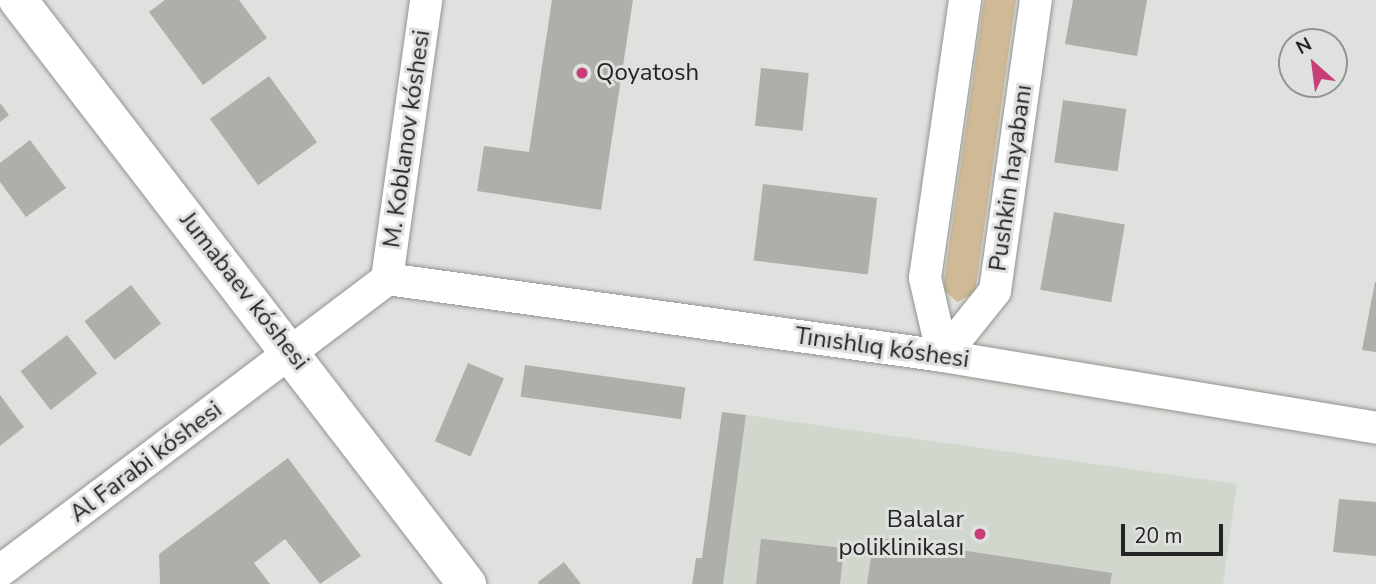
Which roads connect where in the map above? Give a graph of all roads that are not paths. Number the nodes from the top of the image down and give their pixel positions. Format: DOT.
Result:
graph roads {
  1 [pos="18,0"];
  2 [pos="426,0"];
  3 [pos="965,0"];
  4 [pos="1036,0"];
  5 [pos="387,279"];
  6 [pos="291,353"];
  7 [pos="943,356"];
  8 [pos="1376,428"];
  9 [pos="0,571"];
  10 [pos="467,584"];
  1 -- 6 [label="street, Jumabaev kóshesi"];
  2 -- 5 [label="street, M. Koblanov kóshesi"];
  3 -- 7 [label="street"];
  4 -- 7 [label="street, Pushkin hayabanı"];
  5 -- 6 [label="street, Al Farabi kóshesi"];
  5 -- 7 [label="street, Tınıshlıq kóshesi"];
  6 -- 9 [label="street, Al Farabi kóshesi"];
  6 -- 10 [label="street, Jumabaev kóshesi"];
  7 -- 8 [label="street, Tınıshlıq kóshesi"];
}
